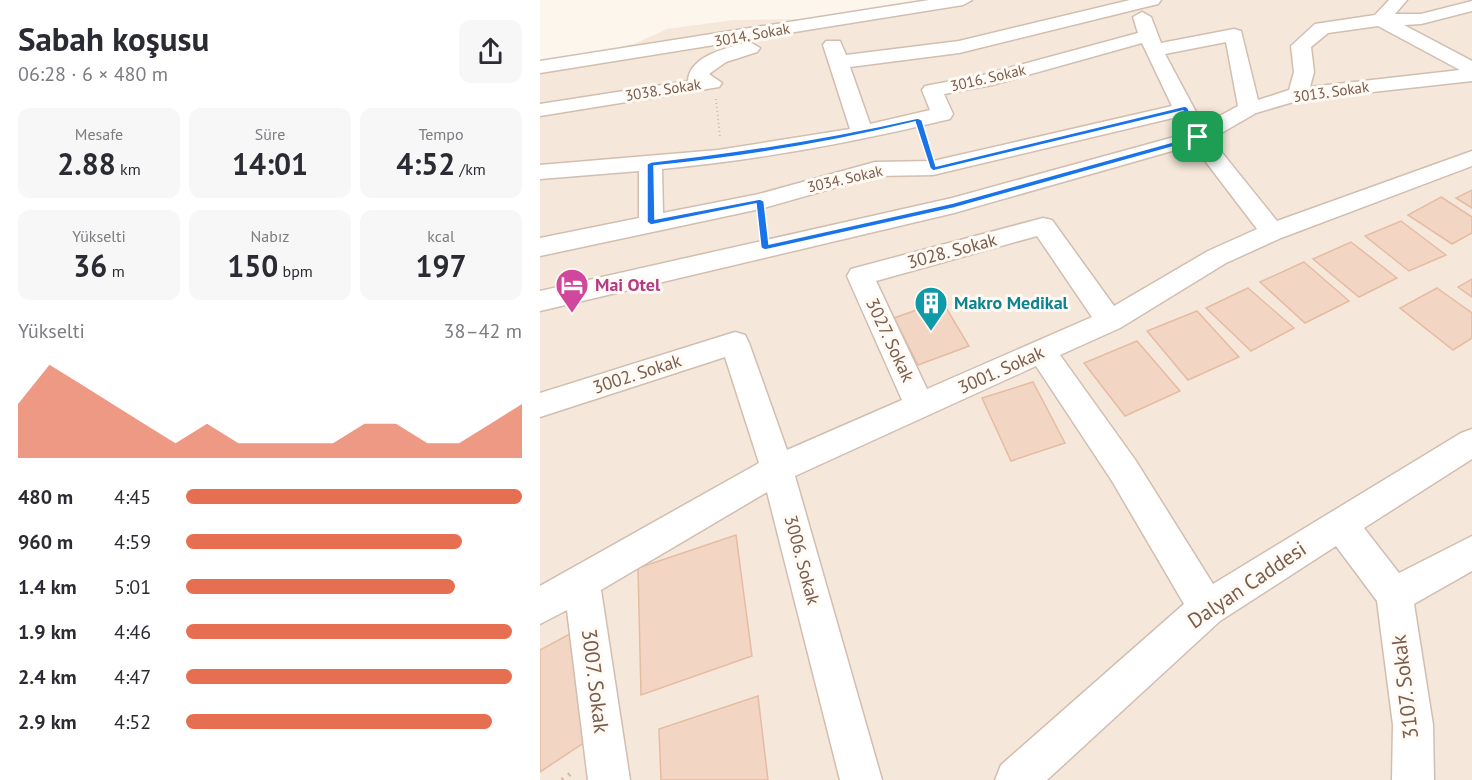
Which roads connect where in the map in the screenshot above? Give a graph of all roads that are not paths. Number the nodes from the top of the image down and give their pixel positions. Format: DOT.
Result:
graph roads {
  1 [pos="963,0"];
  2 [pos="1398,0"];
  3 [pos="1145,3"];
  4 [pos="1472,6"];
  5 [pos="1381,20"];
  6 [pos="825,22"];
  7 [pos="761,33"];
  8 [pos="1151,43"];
  9 [pos="959,47"];
  10 [pos="840,62"];
  11 [pos="540,67"];
  12 [pos="1472,69"];
  13 [pos="1472,75"];
  14 [pos="985,81"];
  15 [pos="1298,94"];
  16 [pos="1185,108"];
  17 [pos="1249,109"];
  18 [pos="540,110"];
  19 [pos="862,133"];
  20 [pos="1198,137"];
  21 [pos="926,144"];
  22 [pos="1472,158"];
  23 [pos="651,164"];
  24 [pos="540,172"];
  25 [pos="760,201"];
  26 [pos="954,205"];
  27 [pos="651,222"];
  28 [pos="1272,232"];
  29 [pos="540,247"];
  30 [pos="765,248"];
  31 [pos="860,276"];
  32 [pos="540,301"];
  33 [pos="1110,321"];
  34 [pos="735,343"];
  35 [pos="1042,352"];
  36 [pos="540,405"];
  37 [pos="920,405"];
  38 [pos="1472,442"];
  39 [pos="777,469"];
  40 [pos="1340,523"];
  41 [pos="1472,552"];
  42 [pos="582,581"];
  43 [pos="1394,595"];
  44 [pos="540,606"];
  45 [pos="1207,608"];
  46 [pos="609,780"];
  47 [pos="861,780"];
  48 [pos="1016,780"];
  49 [pos="1413,780"];
  1 -- 6 [label="street, 3014. Sokak"];
  2 -- 5 [label="street"];
  3 -- 8 [label="street"];
  3 -- 9 [label="street"];
  4 -- 5 [label="street"];
  5 -- 12 [label="street"];
  5 -- 15 [label="street"];
  6 -- 7 [label="street, 3014. Sokak"];
  6 -- 10 [label="street"];
  7 -- 11 [label="street, 3014. Sokak"];
  7 -- 18 [label="street, 3038. Sokak"];
  8 -- 14 [label="street, 3016. Sokak"];
  8 -- 16 [label="street"];
  8 -- 17 [label="street, 3016. Sokak"];
  9 -- 10 [label="street"];
  9 -- 14 [label="street"];
  10 -- 19 [label="street"];
  13 -- 15 [label="street, 3013. Sokak"];
  14 -- 21 [label="street, 3016. Sokak"];
  15 -- 17 [label="street, 3013. Sokak"];
  16 -- 20 [label="street"];
  16 -- 21 [label="street, 3034. Sokak"];
  17 -- 20 [label="street, 3013. Sokak"];
  19 -- 21 [label="street, 3016. Sokak"];
  19 -- 23 [label="street, 3016. Sokak"];
  20 -- 26 [label="street, 3013. Sokak"];
  20 -- 28 [label="street"];
  21 -- 25 [label="street, 3034. Sokak"];
  21 -- 26 [label="street"];
  22 -- 28 [label="street, 3001. Sokak"];
  23 -- 24 [label="street, 3016. Sokak"];
  23 -- 27 [label="street"];
  25 -- 27 [label="street, 3034. Sokak"];
  25 -- 30 [label="street"];
  26 -- 30 [label="street, 3013. Sokak"];
  27 -- 29 [label="street, 3034. Sokak"];
  28 -- 33 [label="street, 3001. Sokak"];
  30 -- 32 [label="street, 3013. Sokak"];
  31 -- 33 [label="street, 3028. Sokak"];
  31 -- 37 [label="street, 3027. Sokak"];
  33 -- 35 [label="street, 3001. Sokak"];
  34 -- 36 [label="street, 3002. Sokak"];
  34 -- 39 [label="street, 3006. Sokak"];
  35 -- 37 [label="street, 3001. Sokak"];
  35 -- 45 [label="street"];
  37 -- 39 [label="street, 3001. Sokak"];
  38 -- 40 [label="street, Dalyan Caddesi"];
  39 -- 42 [label="street, 3001. Sokak"];
  39 -- 47 [label="street, 3006. Sokak"];
  40 -- 43 [label="street"];
  40 -- 45 [label="street, Dalyan Caddesi"];
  41 -- 43 [label="street"];
  42 -- 44 [label="street, 3001. Sokak"];
  42 -- 46 [label="street, 3007. Sokak"];
  43 -- 49 [label="street, 3107. Sokak"];
  45 -- 48 [label="street, Dalyan Caddesi"];
}
